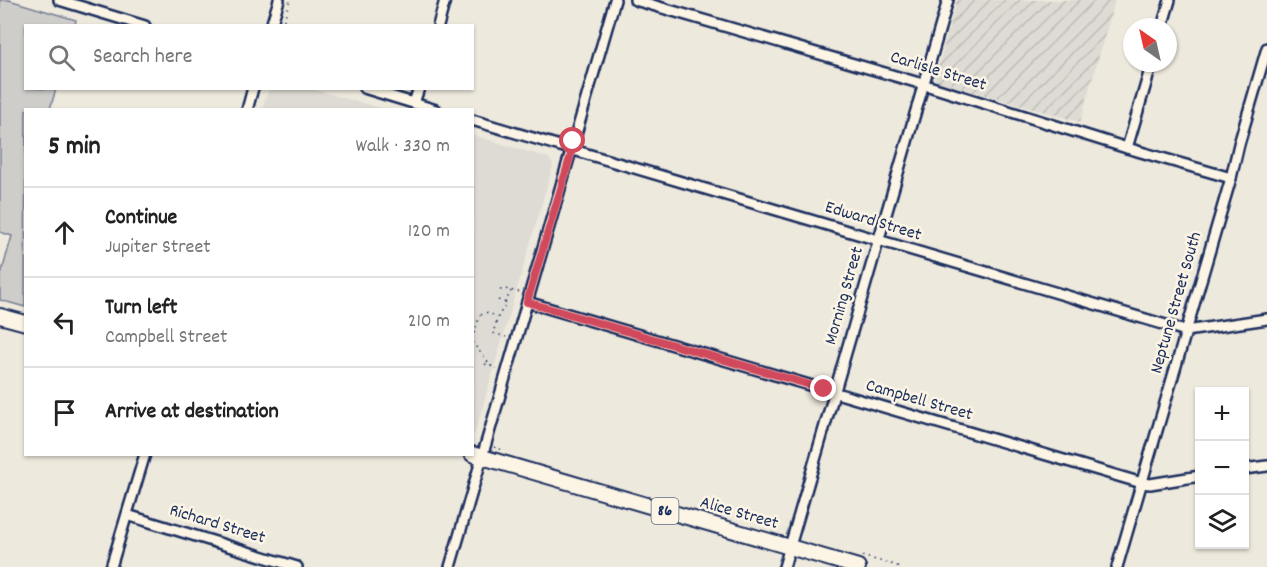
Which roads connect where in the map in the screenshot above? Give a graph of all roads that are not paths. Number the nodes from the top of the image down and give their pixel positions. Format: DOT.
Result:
graph roads {
  1 [pos="59,0"];
  2 [pos="279,0"];
  3 [pos="445,0"];
  4 [pos="615,0"];
  5 [pos="635,0"];
  6 [pos="948,0"];
  7 [pos="1170,0"];
  8 [pos="1165,18"];
  9 [pos="138,24"];
  10 [pos="272,24"];
  11 [pos="439,24"];
  12 [pos="1267,48"];
  13 [pos="1149,72"];
  14 [pos="924,85"];
  15 [pos="252,90"];
  16 [pos="371,90"];
  17 [pos="418,90"];
  18 [pos="414,103"];
  19 [pos="248,108"];
  20 [pos="430,108"];
  21 [pos="474,121"];
  22 [pos="1127,148"];
  23 [pos="571,150"];
  24 [pos="1231,178"];
  25 [pos="878,241"];
  26 [pos="527,302"];
  27 [pos="0,316"];
  28 [pos="1267,319"];
  29 [pos="24,322"];
  30 [pos="1186,331"];
  31 [pos="834,393"];
  32 [pos="144,456"];
  33 [pos="478,456"];
  34 [pos="1267,466"];
  35 [pos="1249,468"];
  36 [pos="1195,477"];
  37 [pos="1142,483"];
  38 [pos="127,515"];
  39 [pos="790,547"];
  40 [pos="111,567"];
  41 [pos="297,567"];
  42 [pos="450,567"];
  43 [pos="784,567"];
  44 [pos="858,567"];
  45 [pos="1117,567"];
  1 -- 9 [label="street"];
  2 -- 10 [label="street"];
  3 -- 11 [label="street"];
  4 -- 23 [label="street"];
  5 -- 14 [label="street, Carlisle Street"];
  6 -- 14 [label="street, Morning Street"];
  7 -- 8 [label="street"];
  12 -- 24 [label="street, Neptune Street South"];
  13 -- 22 [label="street"];
  14 -- 22 [label="street, Carlisle Street"];
  14 -- 25 [label="street, Morning Street"];
  15 -- 19 [label="street"];
  16 -- 18 [label="street"];
  17 -- 18 [label="street"];
  18 -- 20 [label="street"];
  21 -- 23 [label="street, Edward Street"];
  22 -- 24 [label="street, Carlisle Street"];
  23 -- 25 [label="street, Edward Street"];
  23 -- 26 [label="street"];
  24 -- 30 [label="street, Neptune Street South"];
  25 -- 30 [label="street, Edward Street"];
  25 -- 31 [label="street, Morning Street"];
  26 -- 31 [label="street, Campbell Street"];
  26 -- 33 [label="street"];
  27 -- 29 [label="main road"];
  28 -- 30 [label="street, Edward Street"];
  30 -- 37 [label="street, Neptune Street South"];
  31 -- 37 [label="street, Campbell Street"];
  31 -- 39 [label="street, Morning Street"];
  32 -- 38 [label="street"];
  33 -- 39 [label="main road, Alice Street / 86"];
  33 -- 42 [label="street"];
  34 -- 35 [label="street"];
  36 -- 37 [label="street, Campbell Street"];
  37 -- 45 [label="street, Neptune Street South"];
  38 -- 40 [label="street"];
  38 -- 41 [label="street, Richard Street"];
  39 -- 43 [label="street, Morning Street"];
  39 -- 44 [label="main road, Alice Street / 86"];
}
